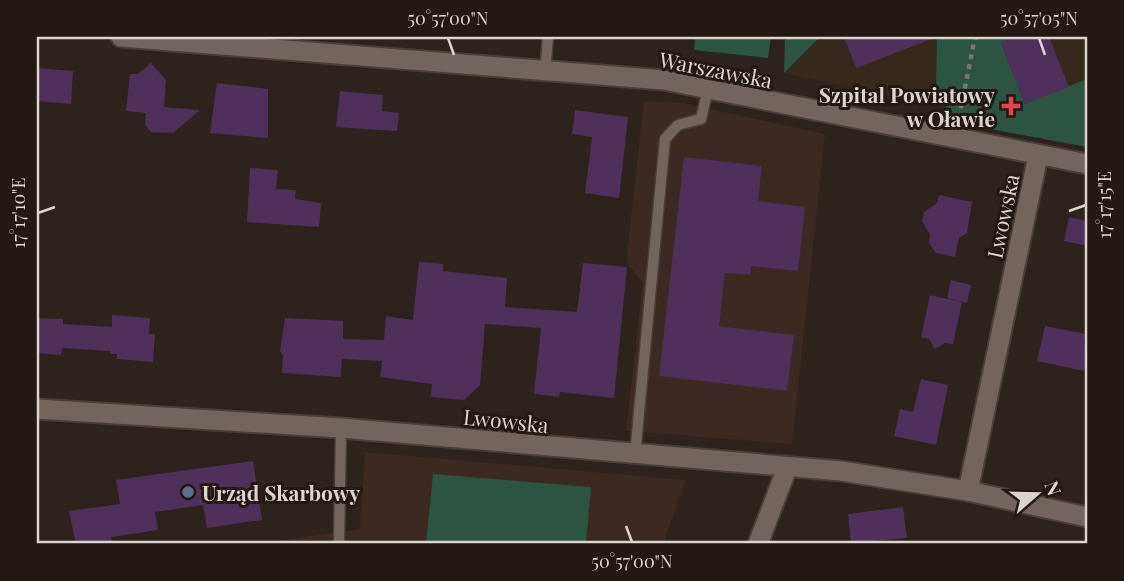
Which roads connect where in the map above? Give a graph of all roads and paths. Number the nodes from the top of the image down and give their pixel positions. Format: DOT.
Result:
graph roads {
  1 [pos="121,37"];
  2 [pos="548,37"];
  3 [pos="975,37"];
  4 [pos="545,73"];
  5 [pos="708,89"];
  6 [pos="955,140"];
  7 [pos="1038,156"];
  8 [pos="1087,164"];
  9 [pos="37,409"];
  10 [pos="341,428"];
  11 [pos="635,456"];
  12 [pos="787,468"];
  13 [pos="968,491"];
  14 [pos="1087,517"];
  15 [pos="339,544"];
  16 [pos="758,544"];
  1 -- 4 [label="street, Warszawska"];
  2 -- 4 [label="lane"];
  3 -- 6 [label="path"];
  4 -- 5 [label="street, Warszawska"];
  5 -- 6 [label="street, Warszawska"];
  5 -- 11 [label="lane"];
  6 -- 7 [label="street, Warszawska"];
  7 -- 8 [label="street, Warszawska"];
  7 -- 13 [label="street, Lwowska"];
  9 -- 10 [label="street, Lwowska"];
  10 -- 11 [label="street, Lwowska"];
  10 -- 15 [label="lane"];
  11 -- 12 [label="street, Lwowska"];
  12 -- 13 [label="street, Lwowska"];
  12 -- 16 [label="street"];
  13 -- 14 [label="street, Lwowska"];
}
